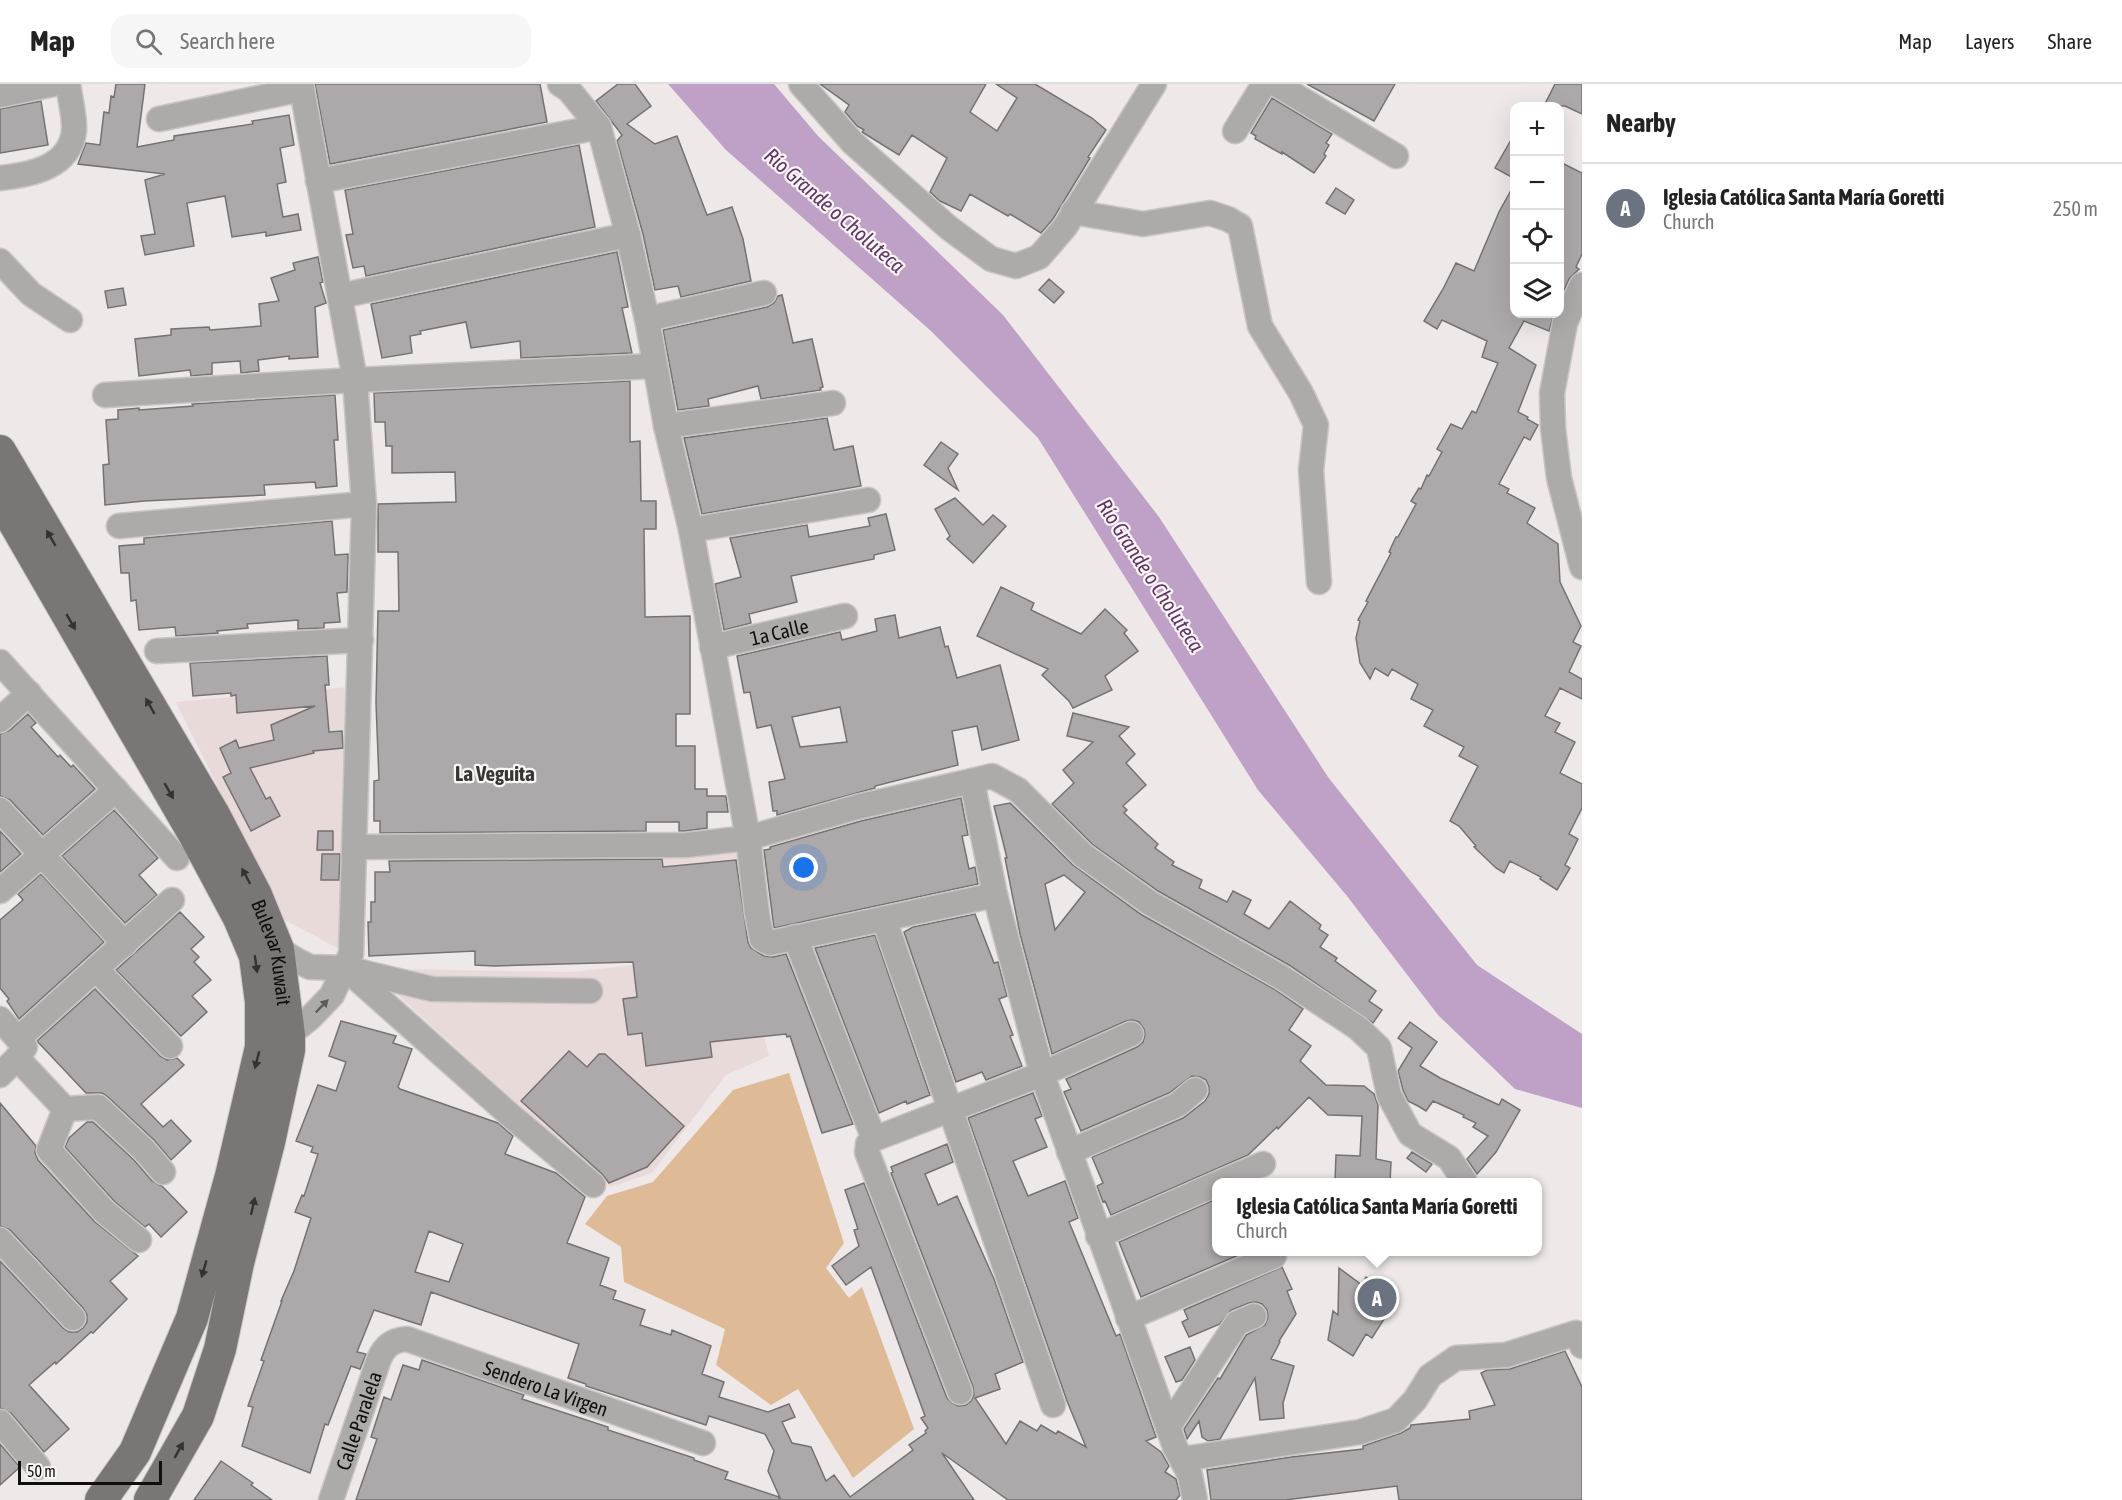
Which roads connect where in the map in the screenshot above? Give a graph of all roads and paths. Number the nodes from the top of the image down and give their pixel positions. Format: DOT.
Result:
graph roads {
  1 [pos="54,84"];
  2 [pos="68,84"];
  3 [pos="560,84"];
  4 [pos="801,84"];
  5 [pos="1154,84"];
  6 [pos="1264,84"];
  7 [pos="1276,84"];
  8 [pos="301,86"];
  9 [pos="0,95"];
  10 [pos="159,119"];
  11 [pos="599,127"];
  12 [pos="1235,131"];
  13 [pos="1396,156"];
  14 [pos="0,178"];
  15 [pos="318,181"];
  16 [pos="1073,213"];
  17 [pos="628,235"];
  18 [pos="0,261"];
  19 [pos="1582,285"];
  20 [pos="764,293"];
  21 [pos="340,296"];
  22 [pos="647,319"];
  23 [pos="70,320"];
  24 [pos="655,366"];
  25 [pos="355,380"];
  26 [pos="105,395"];
  27 [pos="833,403"];
  28 [pos="666,426"];
  29 [pos="0,451"];
  30 [pos="0,498"];
  31 [pos="868,500"];
  32 [pos="364,504"];
  33 [pos="119,526"];
  34 [pos="691,530"];
  35 [pos="1582,567"];
  36 [pos="1319,582"];
  37 [pos="845,616"];
  38 [pos="361,640"];
  39 [pos="712,648"];
  40 [pos="157,651"];
  41 [pos="0,662"];
  42 [pos="29,693"];
  43 [pos="0,720"];
  44 [pos="972,781"];
  45 [pos="116,790"];
  46 [pos="0,810"];
  47 [pos="748,838"];
  48 [pos="355,847"];
  49 [pos="40,855"];
  50 [pos="177,858"];
  51 [pos="0,891"];
  52 [pos="995,895"];
  53 [pos="172,900"];
  54 [pos="884,919"];
  55 [pos="795,937"];
  56 [pos="125,944"];
  57 [pos="278,948"];
  58 [pos="345,968"];
  59 [pos="96,969"];
  60 [pos="590,992"];
  61 [pos="0,1019"];
  62 [pos="1131,1034"];
  63 [pos="289,1035"];
  64 [pos="170,1046"];
  65 [pos="12,1058"];
  66 [pos="1042,1074"];
  67 [pos="1195,1090"];
  68 [pos="950,1108"];
  69 [pos="65,1109"];
  70 [pos="874,1138"];
  71 [pos="1069,1152"];
  72 [pos="1263,1164"];
  73 [pos="163,1172"];
  74 [pos="1230,1178"];
  75 [pos="1462,1178"];
  76 [pos="593,1185"];
  77 [pos="1212,1186"];
  78 [pos="1098,1236"];
  79 [pos="0,1240"];
  80 [pos="139,1240"];
  81 [pos="1274,1256"];
  82 [pos="238,1263"];
  83 [pos="1254,1316"];
  84 [pos="73,1318"];
  85 [pos="1128,1318"];
  86 [pos="389,1344"];
  87 [pos="1582,1346"];
  88 [pos="171,1391"];
  89 [pos="960,1392"];
  90 [pos="1053,1405"];
  91 [pos="0,1422"];
  92 [pos="1168,1427"];
  93 [pos="703,1443"];
  94 [pos="1183,1459"];
  95 [pos="38,1467"];
  96 [pos="81,1500"];
  97 [pos="101,1500"];
  98 [pos="120,1500"];
  99 [pos="150,1500"];
  100 [pos="331,1500"];
  101 [pos="1195,1500"];
  1 -- 9 [label="street"];
  2 -- 14 [label="street"];
  3 -- 11 [label="street"];
  4 -- 16 [label="street"];
  5 -- 16 [label="street"];
  6 -- 12 [label="street"];
  7 -- 13 [label="street"];
  8 -- 10 [label="street"];
  8 -- 15 [label="street"];
  11 -- 15 [label="street"];
  11 -- 17 [label="street"];
  15 -- 21 [label="street"];
  16 -- 36 [label="street"];
  17 -- 21 [label="street"];
  17 -- 22 [label="street"];
  18 -- 23 [label="street"];
  19 -- 35 [label="street"];
  20 -- 22 [label="street"];
  21 -- 25 [label="street"];
  22 -- 24 [label="street"];
  24 -- 25 [label="street"];
  24 -- 28 [label="street"];
  25 -- 26 [label="street"];
  25 -- 32 [label="street"];
  27 -- 28 [label="street"];
  28 -- 34 [label="street"];
  57 -- 29 [label="main road, Bulevar Kuwait, one-way"];
  30 -- 88 [label="main road, Bulevar Kuwait, one-way"];
  31 -- 34 [label="street"];
  32 -- 33 [label="street"];
  32 -- 38 [label="street"];
  34 -- 39 [label="street"];
  37 -- 39 [label="street, 1a Calle"];
  38 -- 40 [label="street"];
  38 -- 48 [label="street"];
  39 -- 47 [label="street"];
  41 -- 42 [label="street"];
  42 -- 43 [label="street"];
  42 -- 45 [label="street"];
  44 -- 47 [label="street"];
  44 -- 52 [label="street"];
  44 -- 75 [label="street"];
  45 -- 49 [label="street"];
  45 -- 50 [label="street"];
  46 -- 49 [label="street"];
  47 -- 48 [label="street"];
  47 -- 55 [label="street"];
  48 -- 58 [label="street"];
  49 -- 51 [label="street"];
  49 -- 56 [label="street"];
  52 -- 54 [label="street"];
  52 -- 66 [label="street"];
  53 -- 56 [label="street"];
  54 -- 55 [label="street"];
  54 -- 68 [label="street"];
  55 -- 70 [label="street"];
  56 -- 59 [label="street"];
  57 -- 58 [label="street"];
  57 -- 63 [label="main road, Bulevar Kuwait"];
  58 -- 60 [label="street"];
  63 -- 58 [label="street, one-way"];
  58 -- 76 [label="street"];
  59 -- 64 [label="street"];
  59 -- 65 [label="street"];
  61 -- 65 [label="street"];
  62 -- 66 [label="street"];
  82 -- 63 [label="main road, Bulevar Kuwait, one-way"];
  65 -- 69 [label="street"];
  66 -- 68 [label="street"];
  66 -- 71 [label="street"];
  67 -- 71 [label="street"];
  68 -- 70 [label="street"];
  68 -- 90 [label="street"];
  69 -- 73 [label="street"];
  69 -- 80 [label="street"];
  70 -- 89 [label="street"];
  71 -- 78 [label="street"];
  72 -- 74 [label="street"];
  77 -- 78 [label="street"];
  78 -- 85 [label="street"];
  79 -- 84 [label="street"];
  81 -- 85 [label="street"];
  82 -- 88 [label="main road"];
  99 -- 82 [label="main road, Bulevar Kuwait, one-way"];
  83 -- 92 [label="street"];
  85 -- 92 [label="street"];
  86 -- 93 [label="street, Sendero La Virgen"];
  86 -- 100 [label="street, Calle Paralela"];
  87 -- 94 [label="street"];
  88 -- 96 [label="main road"];
  88 -- 97 [label="main road, Bulevar Kuwait"];
  88 -- 98 [label="main road"];
  91 -- 95 [label="street"];
  92 -- 94 [label="street"];
  94 -- 101 [label="street"];
}
